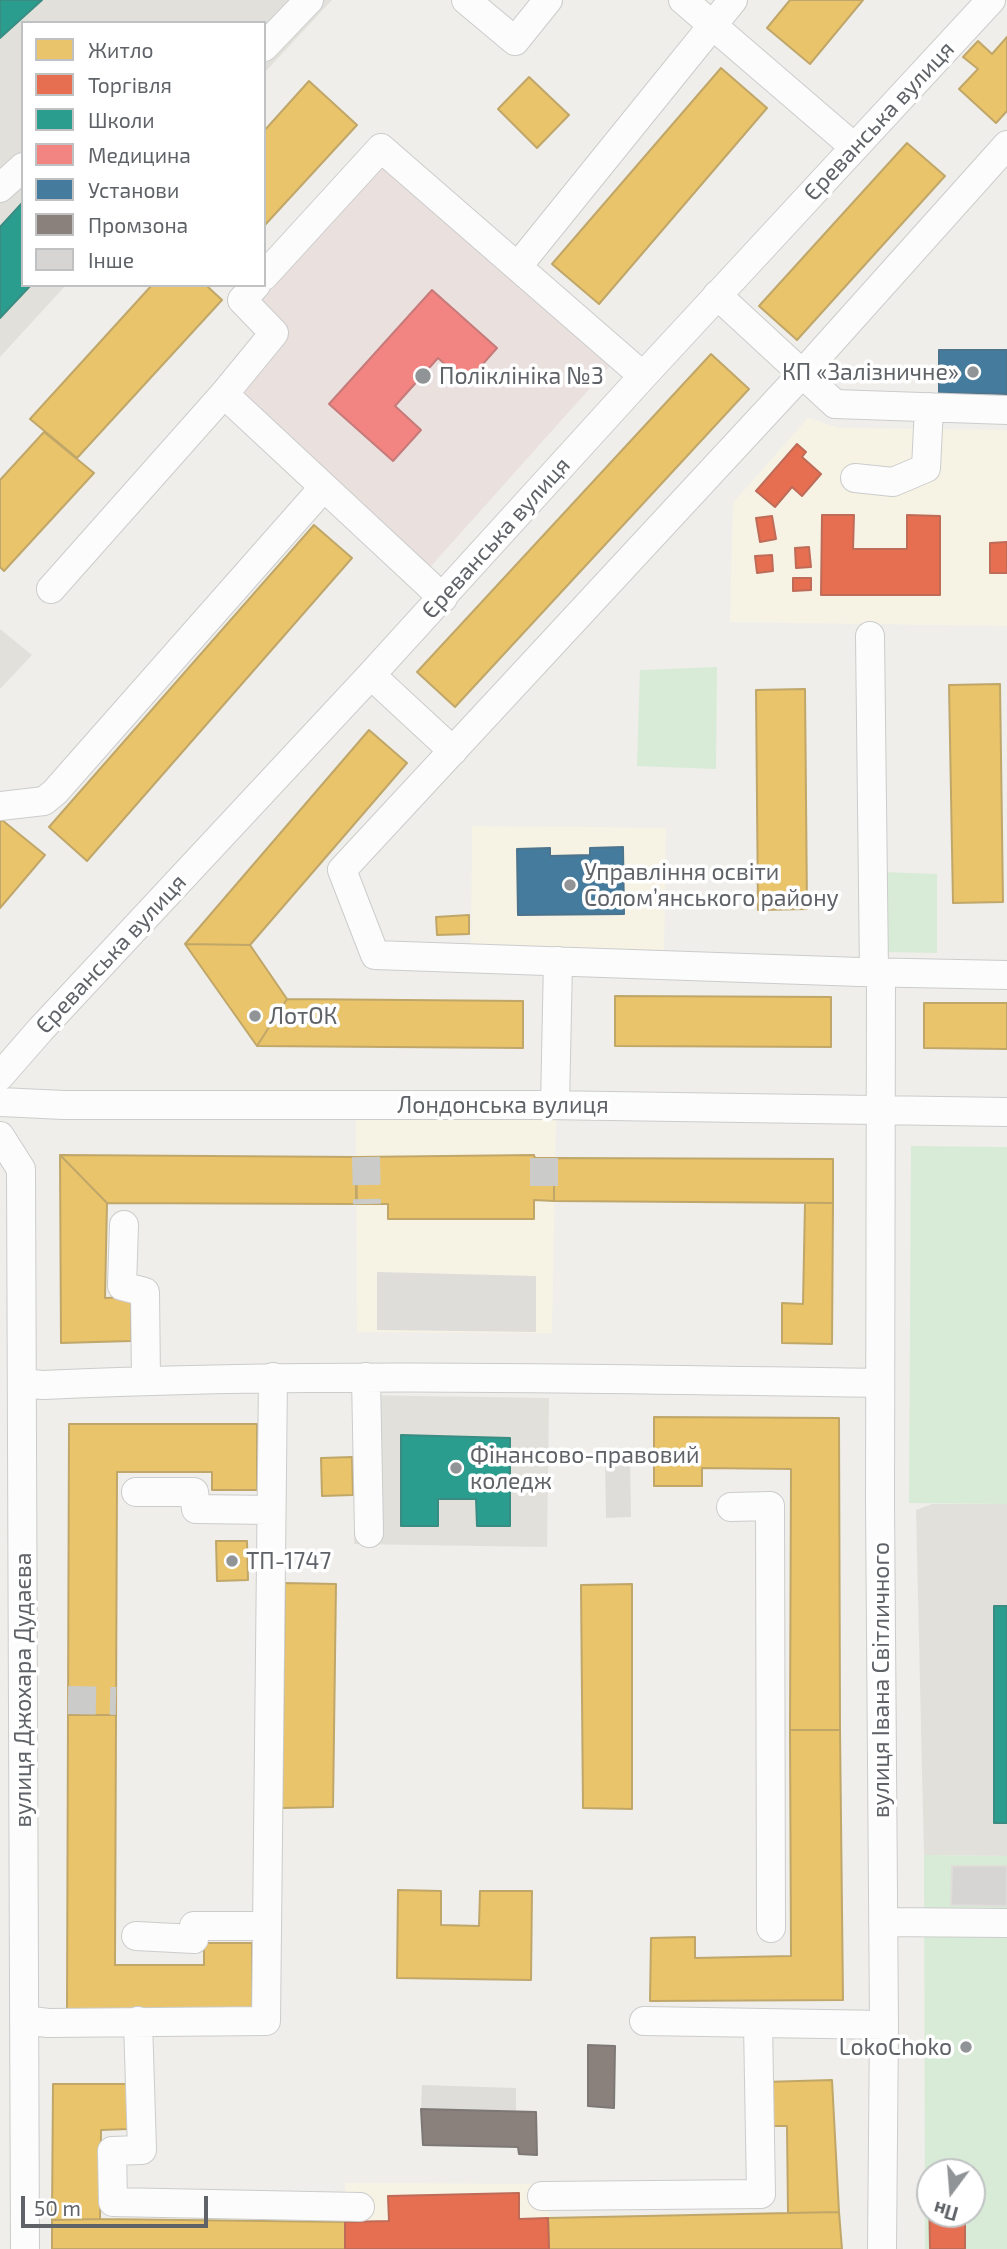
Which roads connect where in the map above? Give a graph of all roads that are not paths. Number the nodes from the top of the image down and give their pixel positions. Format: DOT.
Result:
graph roads {
  1 [pos="466,0"];
  2 [pos="548,0"];
  3 [pos="683,0"];
  4 [pos="733,0"];
  5 [pos="991,0"];
  6 [pos="306,1"];
  7 [pos="713,24"];
  8 [pos="266,45"];
  9 [pos="1007,145"];
  10 [pos="854,147"];
  11 [pos="21,169"];
  12 [pos="0,188"];
  13 [pos="518,266"];
  14 [pos="266,274"];
  15 [pos="254,287"];
  16 [pos="717,295"];
  17 [pos="801,375"];
  18 [pos="643,376"];
  19 [pos="224,394"];
  20 [pos="929,407"];
  21 [pos="1007,410"];
  22 [pos="855,478"];
  23 [pos="323,488"];
  24 [pos="51,589"];
  25 [pos="443,598"];
  26 [pos="870,636"];
  27 [pos="371,676"];
  28 [pos="453,751"];
  29 [pos="0,806"];
  30 [pos="558,961"];
  31 [pos="872,972"];
  32 [pos="1007,975"];
  33 [pos="0,1076"];
  34 [pos="0,1102"];
  35 [pos="555,1105"];
  36 [pos="872,1111"];
  37 [pos="1007,1112"];
  38 [pos="0,1136"];
  39 [pos="124,1225"];
  40 [pos="273,1377"];
  41 [pos="366,1377"];
  42 [pos="146,1380"];
  43 [pos="22,1383"];
  44 [pos="880,1383"];
  45 [pos="136,1492"];
  46 [pos="731,1507"];
  47 [pos="271,1510"];
  48 [pos="369,1533"];
  49 [pos="11,1660"];
  50 [pos="883,1922"];
  51 [pos="1007,1923"];
  52 [pos="267,1926"];
  53 [pos="771,1928"];
  54 [pos="136,1937"];
  55 [pos="16,2011"];
  56 [pos="138,2021"];
  57 [pos="644,2021"];
  58 [pos="758,2023"];
  59 [pos="884,2025"];
  60 [pos="12,2184"];
  61 [pos="542,2196"];
  62 [pos="360,2207"];
  63 [pos="25,2249"];
  64 [pos="882,2249"];
  1 -- 2 [label="street"];
  3 -- 7 [label="street"];
  4 -- 7 [label="street"];
  5 -- 10 [label="street, Єреванська вулиця"];
  6 -- 8 [label="street"];
  7 -- 10 [label="street"];
  7 -- 13 [label="street"];
  9 -- 17 [label="street"];
  10 -- 16 [label="street, Єреванська вулиця"];
  11 -- 12 [label="street"];
  13 -- 14 [label="street"];
  13 -- 18 [label="street"];
  15 -- 19 [label="street"];
  16 -- 17 [label="street"];
  16 -- 18 [label="street, Єреванська вулиця"];
  17 -- 20 [label="street"];
  17 -- 28 [label="street"];
  18 -- 25 [label="street, Єреванська вулиця"];
  19 -- 23 [label="street"];
  19 -- 24 [label="street"];
  20 -- 21 [label="street"];
  20 -- 22 [label="street"];
  23 -- 25 [label="street"];
  23 -- 29 [label="street"];
  25 -- 27 [label="street, Єреванська вулиця"];
  26 -- 31 [label="street, вулиця Івана Світличного"];
  27 -- 28 [label="street"];
  27 -- 33 [label="street, Єреванська вулиця"];
  28 -- 30 [label="street"];
  30 -- 31 [label="street"];
  30 -- 35 [label="street"];
  31 -- 32 [label="street"];
  31 -- 36 [label="street, вулиця Івана Світличного"];
  34 -- 35 [label="street, Лондонська вулиця"];
  35 -- 36 [label="street, Лондонська вулиця"];
  36 -- 37 [label="street, Лондонська вулиця"];
  36 -- 44 [label="street, вулиця Івана Світличного"];
  38 -- 43 [label="street, вулиця Джохара Дудаєва"];
  39 -- 42 [label="street"];
  40 -- 41 [label="street"];
  40 -- 42 [label="street"];
  40 -- 47 [label="street"];
  41 -- 44 [label="street"];
  41 -- 48 [label="street"];
  42 -- 43 [label="street"];
  43 -- 49 [label="street, вулиця Джохара Дудаєва"];
  44 -- 50 [label="street, вулиця Івана Світличного"];
  45 -- 47 [label="street"];
  46 -- 53 [label="street"];
  47 -- 52 [label="street"];
  49 -- 55 [label="street, вулиця Джохара Дудаєва"];
  50 -- 51 [label="street"];
  50 -- 59 [label="street, вулиця Івана Світличного"];
  52 -- 54 [label="street"];
  52 -- 56 [label="street"];
  55 -- 56 [label="street"];
  55 -- 60 [label="street, вулиця Джохара Дудаєва"];
  56 -- 62 [label="street"];
  57 -- 58 [label="street"];
  58 -- 59 [label="street"];
  58 -- 61 [label="street"];
  59 -- 64 [label="street, вулиця Івана Світличного"];
  60 -- 63 [label="street, вулиця Джохара Дудаєва"];
}
